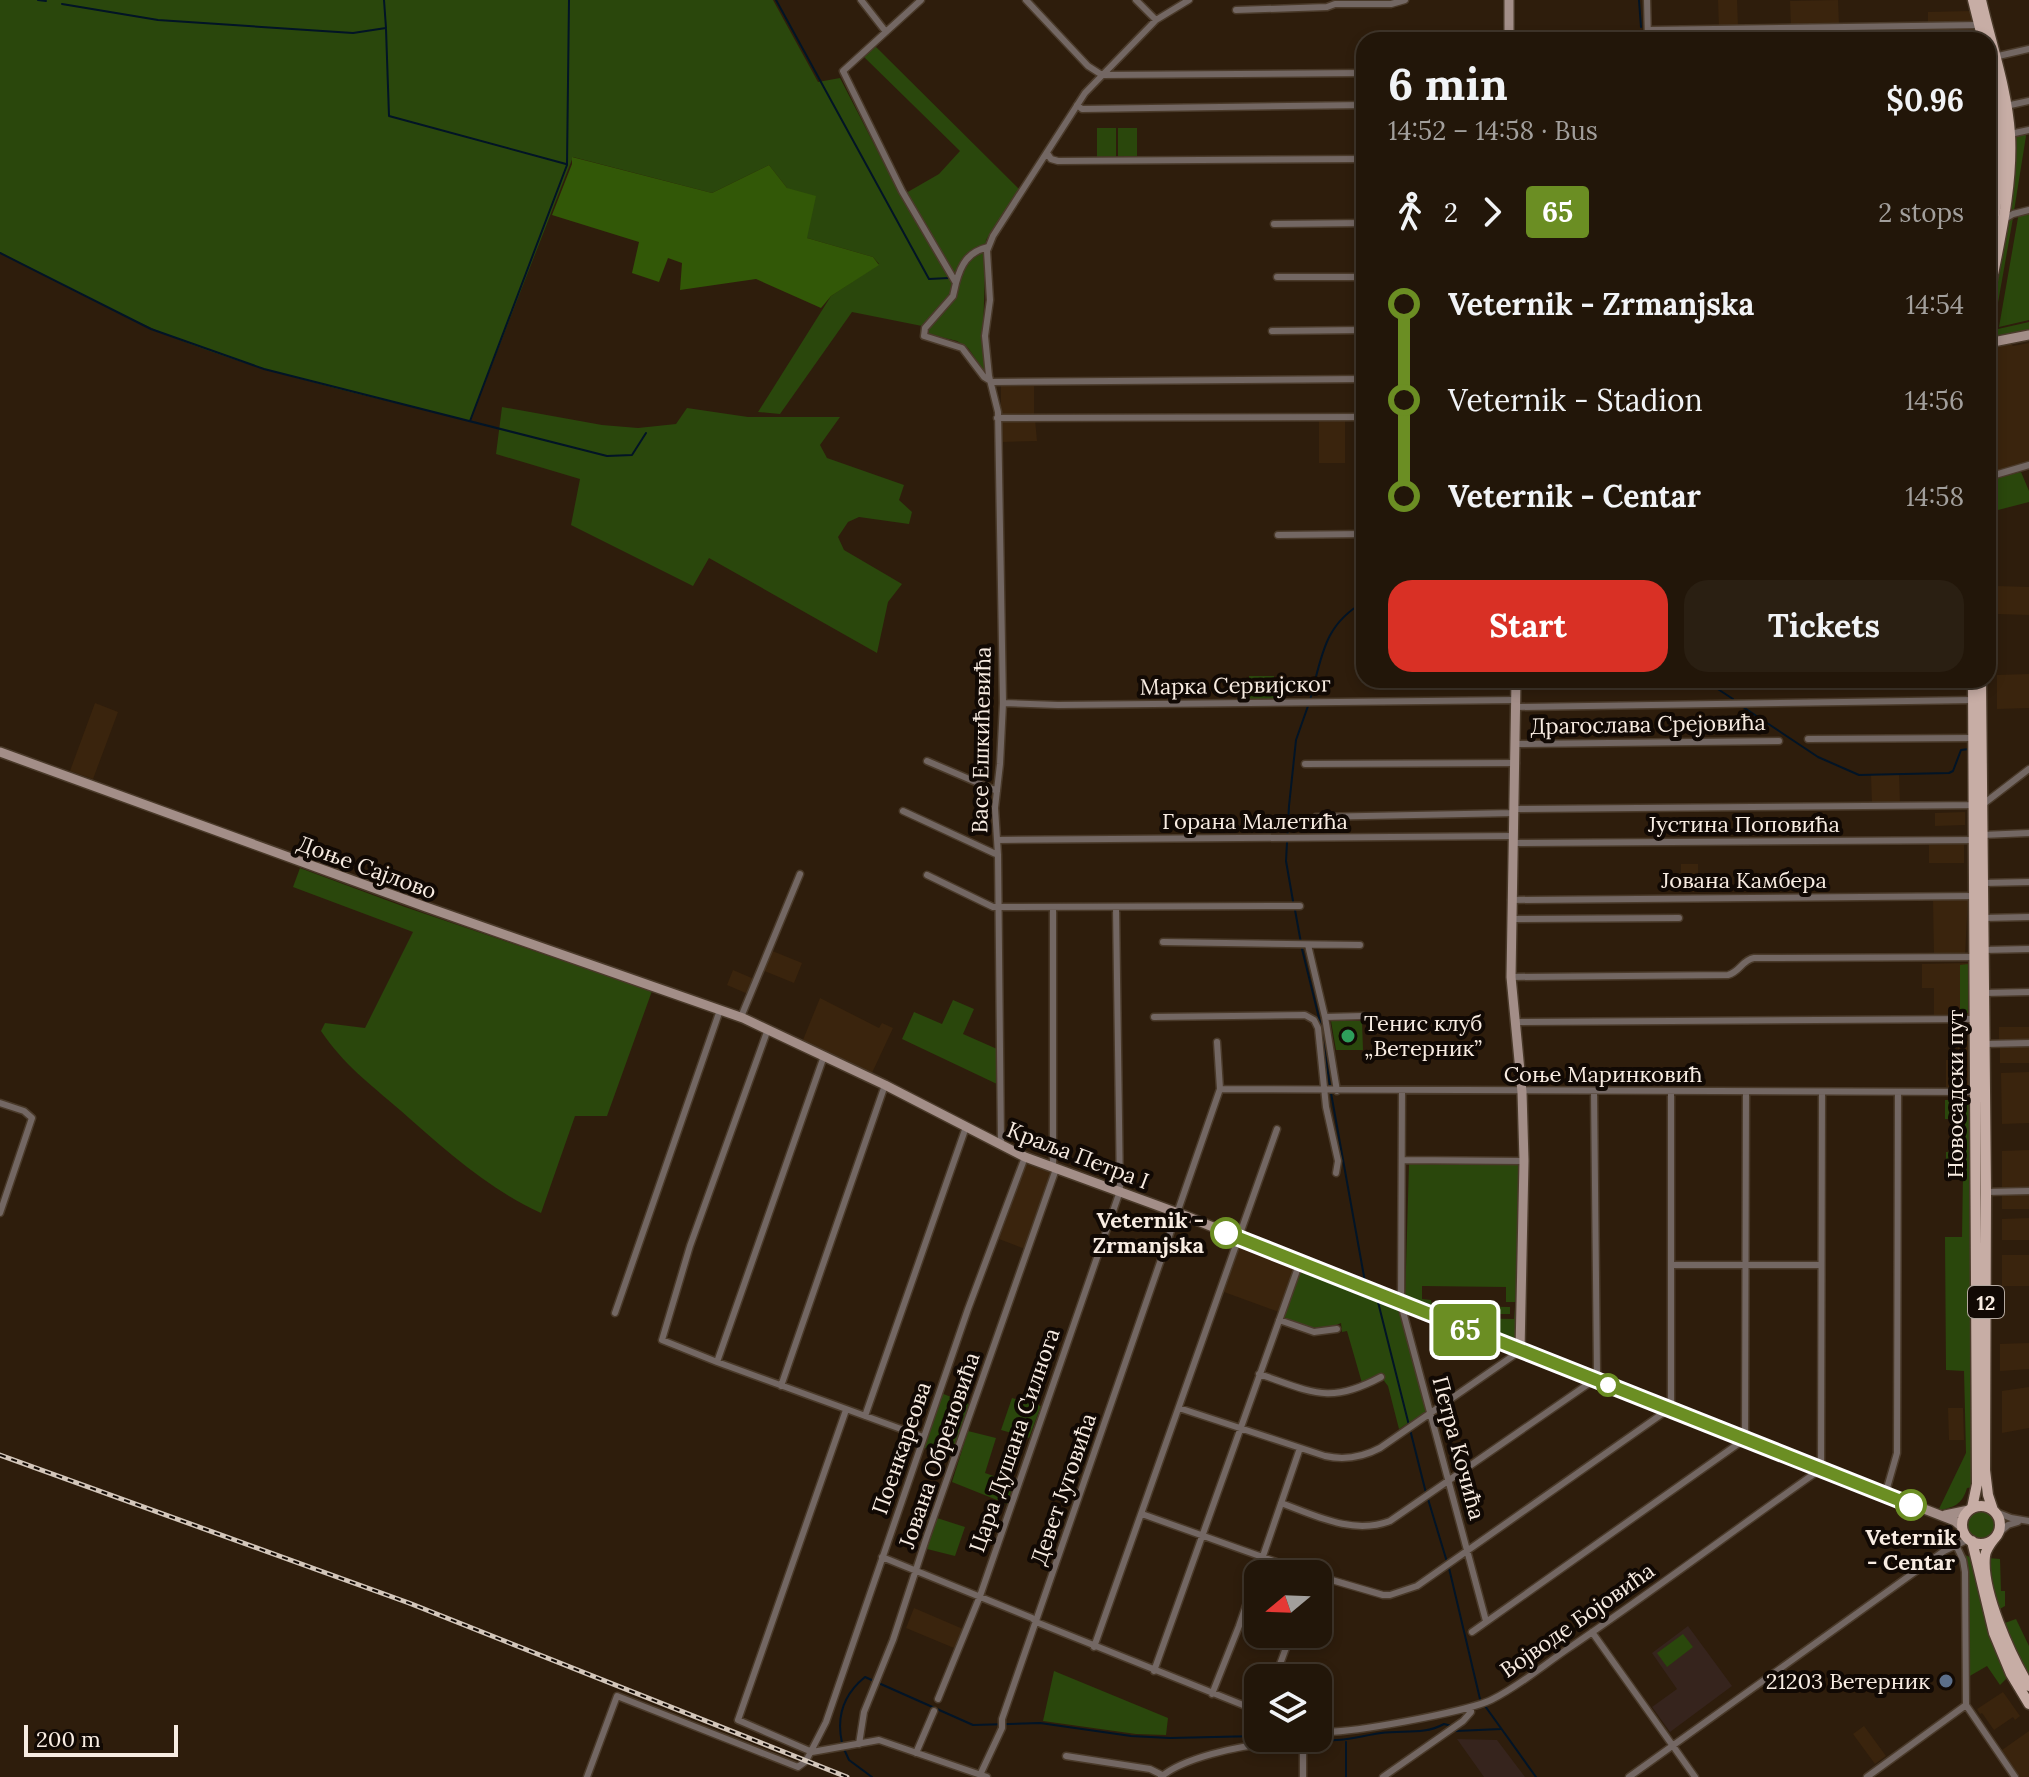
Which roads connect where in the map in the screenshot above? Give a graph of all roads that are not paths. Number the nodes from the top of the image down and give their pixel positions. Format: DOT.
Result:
graph roads {
  1 [pos="861,0"];
  2 [pos="921,0"];
  3 [pos="1026,0"];
  4 [pos="1136,0"];
  5 [pos="1189,0"];
  6 [pos="1405,0"];
  7 [pos="1509,0"];
  8 [pos="1647,0"];
  9 [pos="1973,0"];
  10 [pos="1981,0"];
  11 [pos="1335,2"];
  12 [pos="1236,10"];
  13 [pos="1156,20"];
  14 [pos="1980,25"];
  15 [pos="1649,30"];
  16 [pos="886,32"];
  17 [pos="1509,32"];
  18 [pos="1981,32"];
  19 [pos="1986,32"];
  20 [pos="2029,49"];
  21 [pos="1996,59"];
  22 [pos="1356,73"];
  23 [pos="1102,75"];
  24 [pos="2029,101"];
  25 [pos="1997,103"];
  26 [pos="1077,105"];
  27 [pos="1356,105"];
  28 [pos="2029,130"];
  29 [pos="2010,134"];
  30 [pos="1996,152"];
  31 [pos="2002,152"];
  32 [pos="1047,153"];
  33 [pos="1356,159"];
  34 [pos="1996,180"];
  35 [pos="2008,210"];
  36 [pos="2029,210"];
  37 [pos="1996,220"];
  38 [pos="1356,223"];
  39 [pos="1274,224"];
  40 [pos="989,247"];
  41 [pos="1277,277"];
  42 [pos="1356,277"];
  43 [pos="956,283"];
  44 [pos="1356,330"];
  45 [pos="1272,331"];
  46 [pos="2029,335"];
  47 [pos="1996,341"];
  48 [pos="1356,379"];
  49 [pos="992,382"];
  50 [pos="1356,417"];
  51 [pos="997,418"];
  52 [pos="2029,465"];
  53 [pos="1996,475"];
  54 [pos="1356,534"];
  55 [pos="1278,535"];
  56 [pos="1516,688"];
  57 [pos="1973,688"];
  58 [pos="1981,688"];
  59 [pos="1973,700"];
  60 [pos="1003,703"];
  61 [pos="1516,704"];
  62 [pos="1974,738"];
  63 [pos="1808,739"];
  64 [pos="1779,741"];
  65 [pos="1517,744"];
  66 [pos="0,752"];
  67 [pos="927,761"];
  68 [pos="1516,763"];
  69 [pos="1305,764"];
  70 [pos="2029,769"];
  71 [pos="997,791"];
  72 [pos="1978,805"];
  73 [pos="903,811"];
  74 [pos="1514,811"];
  75 [pos="1316,817"];
  76 [pos="2029,833"];
  77 [pos="1978,838"];
  78 [pos="997,840"];
  79 [pos="1514,840"];
  80 [pos="998,855"];
  81 [pos="800,874"];
  82 [pos="927,875"];
  83 [pos="2029,882"];
  84 [pos="1983,883"];
  85 [pos="1975,896"];
  86 [pos="1510,900"];
  87 [pos="1300,906"];
  88 [pos="997,907"];
  89 [pos="1116,907"];
  90 [pos="1053,908"];
  91 [pos="2029,917"];
  92 [pos="1679,918"];
  93 [pos="1983,918"];
  94 [pos="1512,919"];
  95 [pos="1163,942"];
  96 [pos="1308,945"];
  97 [pos="1360,945"];
  98 [pos="2029,949"];
  99 [pos="1979,953"];
  100 [pos="1511,977"];
  101 [pos="2029,992"];
  102 [pos="1984,993"];
  103 [pos="722,1010"];
  104 [pos="1363,1016"];
  105 [pos="741,1017"];
  106 [pos="1154,1017"];
  107 [pos="1325,1017"];
  108 [pos="1975,1019"];
  109 [pos="1515,1022"];
  110 [pos="768,1029"];
  111 [pos="1217,1042"];
  112 [pos="2029,1043"];
  113 [pos="1985,1044"];
  114 [pos="824,1056"];
  115 [pos="885,1085"];
  116 [pos="1220,1089"];
  117 [pos="1324,1091"];
  118 [pos="1337,1091"];
  119 [pos="1402,1091"];
  120 [pos="1522,1092"];
  121 [pos="1594,1092"];
  122 [pos="1671,1092"];
  123 [pos="1746,1092"];
  124 [pos="1822,1092"];
  125 [pos="1898,1092"];
  126 [pos="1980,1092"];
  127 [pos="0,1103"];
  128 [pos="966,1127"];
  129 [pos="1277,1129"];
  130 [pos="1001,1145"];
  131 [pos="1025,1157"];
  132 [pos="1402,1160"];
  133 [pos="1524,1161"];
  134 [pos="1054,1168"];
  135 [pos="1336,1173"];
  136 [pos="1120,1191"];
  137 [pos="2029,1191"];
  138 [pos="1986,1192"];
  139 [pos="0,1213"];
  140 [pos="1178,1213"];
  141 [pos="1239,1238"];
  142 [pos="1300,1262"];
  143 [pos="1671,1265"];
  144 [pos="1821,1265"];
  145 [pos="1746,1266"];
  146 [pos="1401,1304"];
  147 [pos="615,1313"];
  148 [pos="1279,1320"];
  149 [pos="1337,1329"];
  150 [pos="1520,1351"];
  151 [pos="717,1362"];
  152 [pos="1259,1374"];
  153 [pos="1381,1377"];
  154 [pos="1594,1380"];
  155 [pos="781,1386"];
  156 [pos="1179,1408"];
  157 [pos="1669,1409"];
  158 [pos="846,1410"];
  159 [pos="1431,1412"];
  160 [pos="865,1416"];
  161 [pos="1241,1428"];
  162 [pos="923,1437"];
  163 [pos="1745,1439"];
  164 [pos="1300,1448"];
  165 [pos="1821,1469"];
  166 [pos="1450,1481"];
  167 [pos="1885,1495"];
  168 [pos="1281,1503"];
  169 [pos="1970,1509"];
  170 [pos="1995,1511"];
  171 [pos="1142,1514"];
  172 [pos="1935,1515"];
  173 [pos="2027,1521"];
  174 [pos="1966,1534"];
  175 [pos="1201,1536"];
  176 [pos="1996,1536"];
  177 [pos="1956,1545"];
  178 [pos="1467,1551"];
  179 [pos="1944,1551"];
  180 [pos="882,1557"];
  181 [pos="1261,1557"];
  182 [pos="1270,1560"];
  183 [pos="917,1571"];
  184 [pos="1332,1581"];
  185 [pos="980,1596"];
  186 [pos="1486,1621"];
  187 [pos="1036,1622"];
  188 [pos="1472,1632"];
  189 [pos="1592,1632"];
  190 [pos="1094,1647"];
  191 [pos="1154,1671"];
  192 [pos="2029,1686"];
  193 [pos="1212,1694"];
  194 [pos="938,1699"];
  195 [pos="2029,1704"];
  196 [pos="1966,1705"];
  197 [pos="1244,1706"];
  198 [pos="1471,1707"];
  199 [pos="934,1711"];
  200 [pos="1332,1733"];
  201 [pos="859,1744"];
  202 [pos="1673,1746"];
  203 [pos="1244,1747"];
  204 [pos="812,1752"];
  205 [pos="1303,1752"];
  206 [pos="916,1753"];
  207 [pos="1066,1756"];
  208 [pos="983,1776"];
  209 [pos="1162,1776"];
  210 [pos="587,1777"];
  211 [pos="1303,1777"];
  212 [pos="1383,1777"];
  213 [pos="1629,1777"];
  214 [pos="1695,1777"];
  215 [pos="1867,1777"];
  216 [pos="2015,1777"];
  1 -- 16 [label="street"];
  2 -- 16 [label="street"];
  3 -- 23 [label="street"];
  4 -- 13 [label="street"];
  5 -- 13 [label="street"];
  6 -- 11 [label="street"];
  7 -- 17 [label="street"];
  8 -- 15 [label="street"];
  9 -- 14 [label="main road"];
  10 -- 19 [label="main road"];
  11 -- 12 [label="street"];
  13 -- 23 [label="street"];
  14 -- 15 [label="street"];
  14 -- 18 [label="main road"];
  16 -- 43 [label="street"];
  20 -- 21 [label="street"];
  22 -- 23 [label="street"];
  23 -- 26 [label="street"];
  24 -- 25 [label="street"];
  25 -- 29 [label="main road"];
  25 -- 31 [label="main road"];
  26 -- 27 [label="street"];
  26 -- 32 [label="street"];
  28 -- 29 [label="street"];
  29 -- 35 [label="main road"];
  30 -- 31 [label="street"];
  31 -- 34 [label="main road"];
  32 -- 33 [label="street"];
  32 -- 40 [label="street"];
  35 -- 36 [label="street"];
  35 -- 37 [label="main road"];
  38 -- 39 [label="street"];
  40 -- 43 [label="street"];
  40 -- 49 [label="street, Васе Ешкићевића"];
  41 -- 42 [label="street"];
  43 -- 49 [label="street"];
  44 -- 45 [label="street"];
  46 -- 47 [label="street"];
  48 -- 49 [label="street"];
  49 -- 51 [label="street, Васе Ешкићевића"];
  50 -- 51 [label="street"];
  51 -- 60 [label="street, Васе Ешкићевића"];
  52 -- 53 [label="street"];
  54 -- 55 [label="street"];
  56 -- 61 [label="street, Драгослава Срејовића"];
  57 -- 59 [label="main road, Новосадски пут / 12"];
  58 -- 72 [label="main road, Новосадски пут / 12"];
  59 -- 61 [label="street, Марка Сервијског"];
  59 -- 62 [label="main road, Новосадски пут / 12"];
  60 -- 61 [label="street, Марка Сервијског"];
  60 -- 71 [label="street, Васе Ешкићевића"];
  61 -- 65 [label="street, Драгослава Срејовића"];
  62 -- 63 [label="street"];
  62 -- 72 [label="main road, Новосадски пут / 12"];
  64 -- 65 [label="street, Драгослава Срејовића"];
  65 -- 68 [label="street, Драгослава Срејовића"];
  66 -- 103 [label="street, Доње Сајлово"];
  67 -- 71 [label="street"];
  68 -- 69 [label="street"];
  68 -- 74 [label="street, Драгослава Срејовића"];
  70 -- 72 [label="street"];
  71 -- 78 [label="street, Васе Ешкићевића"];
  72 -- 74 [label="street"];
  72 -- 77 [label="main road, Новосадски пут / 12"];
  73 -- 80 [label="street"];
  74 -- 75 [label="street"];
  74 -- 79 [label="street, Драгослава Срејовића"];
  76 -- 77 [label="street, Јустина Поповића"];
  77 -- 79 [label="street, Јустина Поповића"];
  77 -- 84 [label="main road, Новосадски пут / 12"];
  77 -- 85 [label="main road, Новосадски пут / 12"];
  78 -- 79 [label="street, Горана Малетића"];
  78 -- 80 [label="street, Васе Ешкићевића"];
  79 -- 86 [label="street, Драгослава Срејовића"];
  80 -- 88 [label="street, Васе Ешкићевића"];
  81 -- 105 [label="street"];
  82 -- 88 [label="street"];
  83 -- 84 [label="street"];
  84 -- 93 [label="main road, Новосадски пут / 12"];
  85 -- 86 [label="street, Јована Камбера"];
  85 -- 99 [label="main road, Новосадски пут / 12"];
  86 -- 94 [label="street, Драгослава Срејовића"];
  87 -- 89 [label="street"];
  88 -- 90 [label="street"];
  88 -- 130 [label="street, Васе Ешкићевића"];
  89 -- 90 [label="street"];
  89 -- 136 [label="street, Цара Душана Силнога"];
  90 -- 134 [label="street, Јована Обреновића"];
  91 -- 93 [label="street"];
  92 -- 94 [label="street"];
  93 -- 99 [label="main road, Новосадски пут / 12"];
  94 -- 100 [label="street, Драгослава Срејовића"];
  95 -- 96 [label="street"];
  96 -- 97 [label="street"];
  96 -- 107 [label="street"];
  98 -- 99 [label="street"];
  99 -- 100 [label="street"];
  99 -- 102 [label="main road, Новосадски пут / 12"];
  99 -- 108 [label="main road, Новосадски пут / 12"];
  100 -- 109 [label="street, Драгослава Срејовића"];
  101 -- 102 [label="street"];
  102 -- 113 [label="main road, Новосадски пут / 12"];
  103 -- 105 [label="street, Краља Петра I"];
  103 -- 147 [label="street"];
  104 -- 107 [label="street"];
  105 -- 110 [label="street, Краља Петра I"];
  106 -- 117 [label="street"];
  107 -- 118 [label="street"];
  108 -- 109 [label="street"];
  108 -- 126 [label="main road, Новосадски пут / 12"];
  109 -- 120 [label="street, Драгослава Срејовића"];
  110 -- 114 [label="street, Краља Петра I"];
  110 -- 151 [label="street"];
  111 -- 116 [label="street"];
  112 -- 113 [label="street"];
  113 -- 126 [label="main road, Новосадски пут / 12"];
  114 -- 115 [label="street, Краља Петра I"];
  114 -- 151 [label="street"];
  115 -- 128 [label="street, Краља Петра I"];
  115 -- 155 [label="street"];
  116 -- 117 [label="street, Соње Маринковић"];
  116 -- 140 [label="street, Девет Југовића"];
  117 -- 118 [label="street, Соње Маринковић"];
  117 -- 135 [label="street"];
  118 -- 119 [label="street, Соње Маринковић"];
  119 -- 120 [label="street, Соње Маринковић"];
  119 -- 132 [label="street, Петра Кочића"];
  120 -- 121 [label="street, Соње Маринковић"];
  120 -- 133 [label="street, Драгослава Срејовића"];
  121 -- 122 [label="street, Соње Маринковић"];
  121 -- 154 [label="street"];
  122 -- 123 [label="street, Соње Маринковић"];
  122 -- 143 [label="street"];
  123 -- 124 [label="street, Соње Маринковић"];
  123 -- 145 [label="street"];
  124 -- 125 [label="street, Соње Маринковић"];
  124 -- 144 [label="street"];
  125 -- 126 [label="street, Соње Маринковић"];
  125 -- 167 [label="street"];
  126 -- 138 [label="main road, Новосадски пут / 12"];
  126 -- 169 [label="main road, Новосадски пут / 12"];
  127 -- 139 [label="street"];
  128 -- 130 [label="street, Краља Петра I"];
  128 -- 160 [label="street"];
  129 -- 141 [label="street"];
  130 -- 131 [label="street, Краља Петра I"];
  131 -- 134 [label="street, Краља Петра I"];
  131 -- 162 [label="street, Поенкареова"];
  132 -- 133 [label="street"];
  132 -- 146 [label="street, Петра Кочића"];
  133 -- 150 [label="street, Драгослава Срејовића"];
  134 -- 136 [label="street, Краља Петра I"];
  134 -- 183 [label="street, Јована Обреновића"];
  136 -- 140 [label="street, Краља Петра I"];
  136 -- 185 [label="street, Цара Душана Силнога"];
  137 -- 138 [label="street, Новосадски пут"];
  138 -- 170 [label="main road, Новосадски пут / 12"];
  140 -- 141 [label="street, Краља Петра I"];
  140 -- 187 [label="street, Девет Југовића"];
  141 -- 142 [label="street, Краља Петра I"];
  141 -- 156 [label="street"];
  142 -- 146 [label="street, Краља Петра I"];
  142 -- 148 [label="street"];
  143 -- 145 [label="street"];
  143 -- 157 [label="street"];
  144 -- 145 [label="street"];
  144 -- 165 [label="street"];
  145 -- 163 [label="street"];
  146 -- 150 [label="street, Краља Петра I"];
  146 -- 159 [label="street, Петра Кочића"];
  148 -- 149 [label="street"];
  148 -- 152 [label="street"];
  150 -- 154 [label="street, Краља Петра I"];
  150 -- 159 [label="street"];
  151 -- 155 [label="street"];
  152 -- 153 [label="street"];
  152 -- 161 [label="street"];
  154 -- 157 [label="street, Краља Петра I"];
  154 -- 166 [label="street"];
  155 -- 158 [label="street"];
  156 -- 161 [label="street"];
  156 -- 171 [label="street"];
  157 -- 163 [label="street, Краља Петра I"];
  157 -- 178 [label="street"];
  158 -- 160 [label="street"];
  158 -- 204 [label="street"];
  159 -- 164 [label="street"];
  159 -- 166 [label="street, Петра Кочића"];
  160 -- 162 [label="street"];
  161 -- 164 [label="street"];
  161 -- 175 [label="street"];
  162 -- 180 [label="street, Поенкареова"];
  163 -- 165 [label="street, Краља Петра I"];
  163 -- 186 [label="street"];
  164 -- 168 [label="street"];
  165 -- 167 [label="street, Краља Петра I"];
  165 -- 189 [label="street, Војводе Бојовића"];
  166 -- 168 [label="street"];
  166 -- 178 [label="street, Петра Кочића"];
  167 -- 172 [label="street, Краља Петра I"];
  168 -- 181 [label="street"];
  169 -- 170 [label="main road"];
  169 -- 172 [label="street"];
  169 -- 174 [label="main road, 12"];
  170 -- 173 [label="street"];
  170 -- 176 [label="main road, 12"];
  171 -- 175 [label="street"];
  171 -- 190 [label="street"];
  172 -- 174 [label="street, Краља Петра I"];
  173 -- 176 [label="street"];
  174 -- 176 [label="main road"];
  174 -- 177 [label="street"];
  174 -- 179 [label="street"];
  174 -- 195 [label="main road"];
  175 -- 181 [label="street"];
  175 -- 191 [label="street"];
  176 -- 192 [label="main road"];
  177 -- 179 [label="street"];
  177 -- 196 [label="street"];
  178 -- 184 [label="street"];
  178 -- 186 [label="street, Петра Кочића"];
  179 -- 202 [label="street"];
  180 -- 183 [label="street"];
  180 -- 204 [label="street, Поенкареова"];
  181 -- 182 [label="street"];
  181 -- 193 [label="street"];
  183 -- 185 [label="street"];
  183 -- 201 [label="street, Јована Обреновића"];
  185 -- 187 [label="street"];
  185 -- 194 [label="street, Цара Душана Силнога"];
  186 -- 188 [label="street"];
  187 -- 190 [label="street"];
  187 -- 208 [label="street, Девет Југовића"];
  189 -- 198 [label="street, Војводе Бојовића"];
  189 -- 202 [label="street"];
  190 -- 191 [label="street"];
  191 -- 193 [label="street"];
  193 -- 197 [label="street"];
  196 -- 215 [label="street"];
  196 -- 216 [label="street"];
  198 -- 200 [label="street, Војводе Бојовића"];
  198 -- 212 [label="street"];
  199 -- 206 [label="street"];
  201 -- 204 [label="street"];
  201 -- 206 [label="street"];
  202 -- 213 [label="street"];
  202 -- 214 [label="street"];
  203 -- 209 [label="street"];
  204 -- 210 [label="street"];
  205 -- 211 [label="street"];
  206 -- 208 [label="street"];
  207 -- 209 [label="street"];
}
